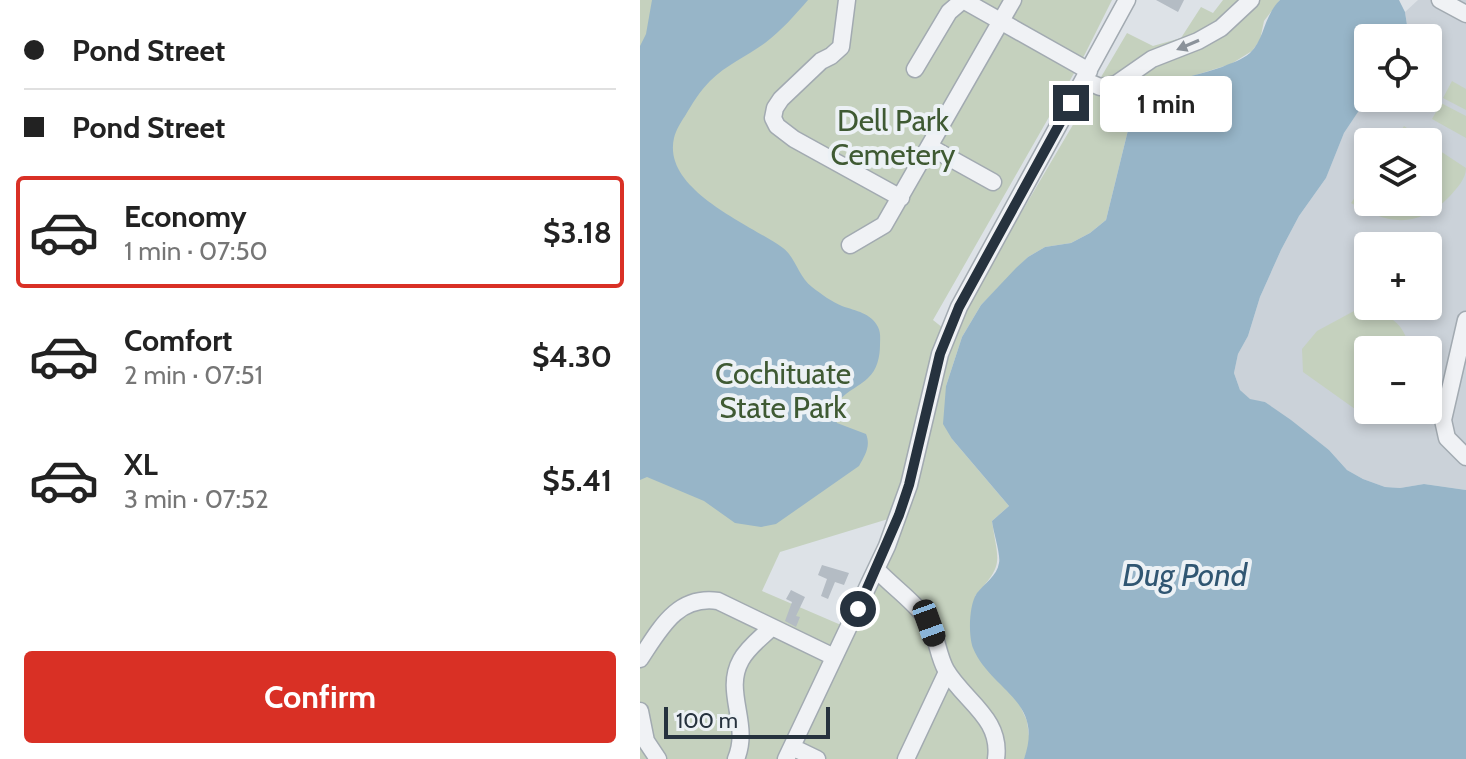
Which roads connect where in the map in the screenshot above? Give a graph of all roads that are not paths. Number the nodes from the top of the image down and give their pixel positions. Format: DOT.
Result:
graph roads {
  1 [pos="847,0"];
  2 [pos="1013,0"];
  3 [pos="1251,0"];
  4 [pos="1440,0"];
  5 [pos="1124,2"];
  6 [pos="1466,14"];
  7 [pos="1002,20"];
  8 [pos="915,69"];
  9 [pos="1087,75"];
  10 [pos="930,147"];
  11 [pos="993,182"];
  12 [pos="901,198"];
  13 [pos="850,245"];
  14 [pos="1466,320"];
  15 [pos="1466,457"];
  16 [pos="877,570"];
  17 [pos="772,627"];
  18 [pos="834,657"];
  19 [pos="640,659"];
  20 [pos="947,672"];
  21 [pos="640,711"];
  22 [pos="789,753"];
  23 [pos="658,759"];
  24 [pos="736,759"];
  25 [pos="817,759"];
  26 [pos="906,759"];
  27 [pos="996,759"];
  1 -- 12 [label="street"];
  2 -- 7 [label="street"];
  3 -- 9 [label="street, one-way"];
  4 -- 6 [label="street"];
  5 -- 9 [label="street"];
  7 -- 8 [label="street"];
  7 -- 9 [label="street"];
  7 -- 10 [label="street"];
  9 -- 16 [label="street"];
  10 -- 11 [label="street"];
  10 -- 12 [label="street"];
  12 -- 13 [label="street"];
  14 -- 15 [label="street"];
  16 -- 18 [label="street"];
  16 -- 20 [label="street"];
  17 -- 18 [label="street"];
  17 -- 19 [label="street"];
  17 -- 24 [label="street"];
  18 -- 22 [label="street"];
  20 -- 26 [label="street"];
  20 -- 27 [label="street"];
  21 -- 23 [label="street"];
  22 -- 25 [label="street"];
}
